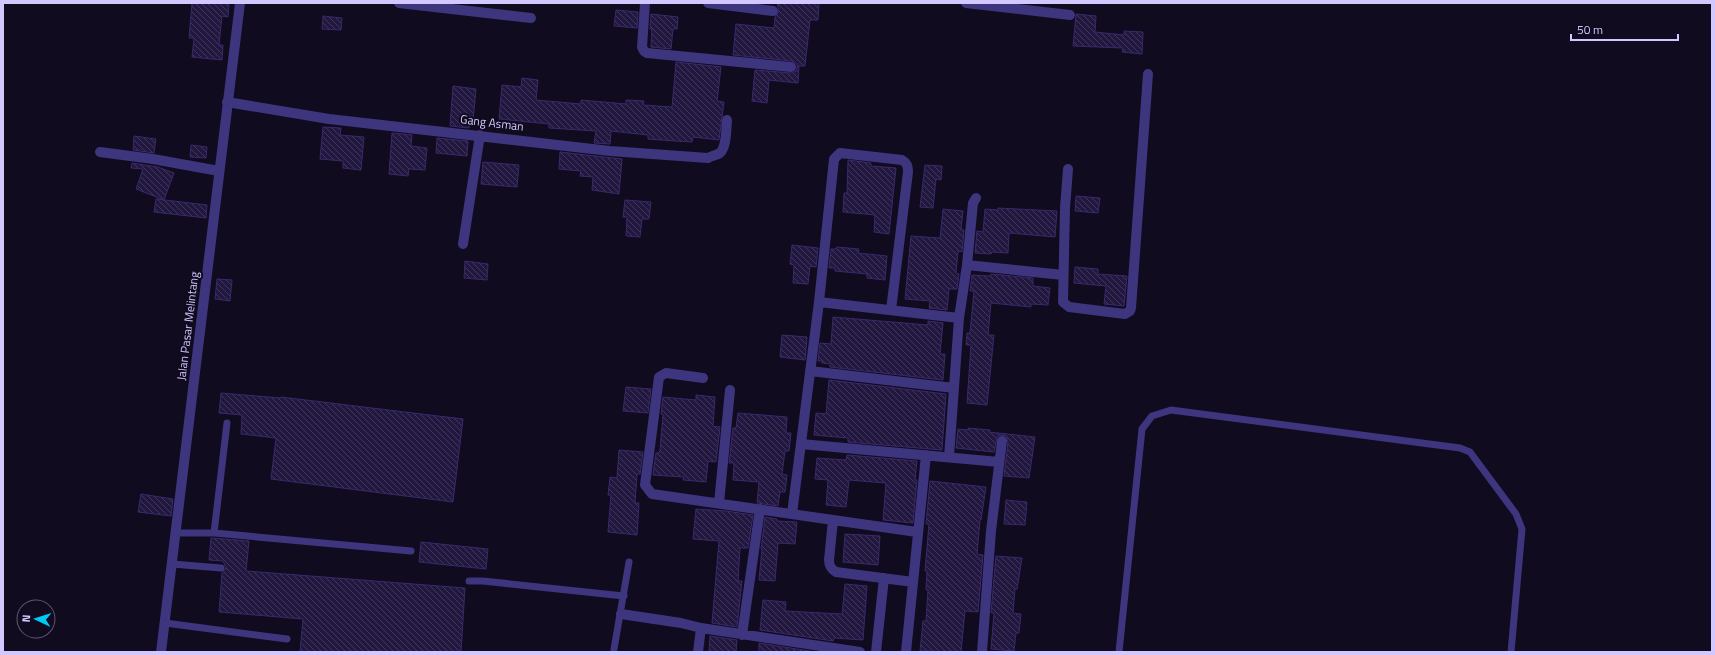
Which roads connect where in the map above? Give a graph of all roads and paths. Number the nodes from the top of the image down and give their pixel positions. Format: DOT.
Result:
graph roads {
  1 [pos="240,3"];
  2 [pos="399,3"];
  3 [pos="645,3"];
  4 [pos="708,3"];
  5 [pos="966,3"];
  6 [pos="773,12"];
  7 [pos="1070,15"];
  8 [pos="531,18"];
  9 [pos="791,67"];
  10 [pos="1148,74"];
  11 [pos="228,102"];
  12 [pos="727,120"];
  13 [pos="480,135"];
  14 [pos="100,152"];
  15 [pos="1068,169"];
  16 [pos="219,170"];
  17 [pos="976,198"];
  18 [pos="463,244"];
  19 [pos="966,264"];
  20 [pos="1063,275"];
  21 [pos="819,302"];
  22 [pos="891,310"];
  23 [pos="958,318"];
  24 [pos="810,371"];
  25 [pos="703,378"];
  26 [pos="954,388"];
  27 [pos="730,390"];
  28 [pos="227,424"];
  29 [pos="1002,441"];
  30 [pos="801,444"];
  31 [pos="926,455"];
  32 [pos="949,458"];
  33 [pos="999,462"];
  34 [pos="718,503"];
  35 [pos="760,509"];
  36 [pos="792,514"];
  37 [pos="833,520"];
  38 [pos="917,532"];
  39 [pos="176,533"];
  40 [pos="214,533"];
  41 [pos="412,551"];
  42 [pos="629,562"];
  43 [pos="172,564"];
  44 [pos="221,568"];
  45 [pos="884,578"];
  46 [pos="468,581"];
  47 [pos="912,582"];
  48 [pos="624,596"];
  49 [pos="621,614"];
  50 [pos="165,623"];
  51 [pos="702,628"];
  52 [pos="742,635"];
  53 [pos="287,639"];
  54 [pos="614,650"];
  55 [pos="162,652"];
  56 [pos="698,652"];
  57 [pos="860,652"];
  58 [pos="876,652"];
  59 [pos="906,652"];
  60 [pos="982,652"];
  61 [pos="1119,652"];
  62 [pos="1510,652"];
  1 -- 11 [label="street, Jalan Pasar Melintang"];
  2 -- 8 [label="street"];
  3 -- 9 [label="street"];
  4 -- 6 [label="street"];
  5 -- 7 [label="street"];
  10 -- 20 [label="street"];
  11 -- 13 [label="street, Gang Asman"];
  11 -- 16 [label="street, Jalan Pasar Melintang"];
  12 -- 13 [label="street, Gang Asman"];
  13 -- 18 [label="street"];
  14 -- 16 [label="street"];
  15 -- 20 [label="street"];
  16 -- 39 [label="street, Jalan Pasar Melintang"];
  17 -- 19 [label="street"];
  19 -- 20 [label="street"];
  19 -- 23 [label="street"];
  21 -- 22 [label="street"];
  21 -- 22 [label="street"];
  21 -- 24 [label="street"];
  22 -- 23 [label="street"];
  23 -- 26 [label="street"];
  24 -- 26 [label="street"];
  24 -- 30 [label="street"];
  25 -- 34 [label="street"];
  26 -- 32 [label="street"];
  27 -- 34 [label="street"];
  28 -- 40 [label="lane"];
  29 -- 33 [label="street"];
  30 -- 31 [label="street"];
  30 -- 36 [label="street"];
  31 -- 32 [label="street"];
  31 -- 38 [label="street"];
  32 -- 33 [label="street"];
  33 -- 60 [label="street"];
  34 -- 35 [label="street"];
  35 -- 36 [label="street"];
  35 -- 52 [label="street"];
  36 -- 37 [label="street"];
  37 -- 38 [label="street"];
  37 -- 45 [label="street"];
  38 -- 47 [label="street"];
  39 -- 40 [label="lane"];
  39 -- 43 [label="street, Jalan Pasar Melintang"];
  40 -- 41 [label="lane"];
  42 -- 48 [label="lane"];
  43 -- 44 [label="lane"];
  43 -- 50 [label="street, Jalan Pasar Melintang"];
  45 -- 47 [label="street"];
  45 -- 58 [label="street"];
  46 -- 48 [label="lane"];
  47 -- 59 [label="street"];
  48 -- 49 [label="lane"];
  49 -- 51 [label="street"];
  49 -- 54 [label="lane"];
  50 -- 53 [label="lane"];
  50 -- 55 [label="street, Jalan Pasar Melintang"];
  51 -- 52 [label="street"];
  51 -- 56 [label="street"];
  52 -- 57 [label="street"];
  61 -- 62 [label="lane"];
}
